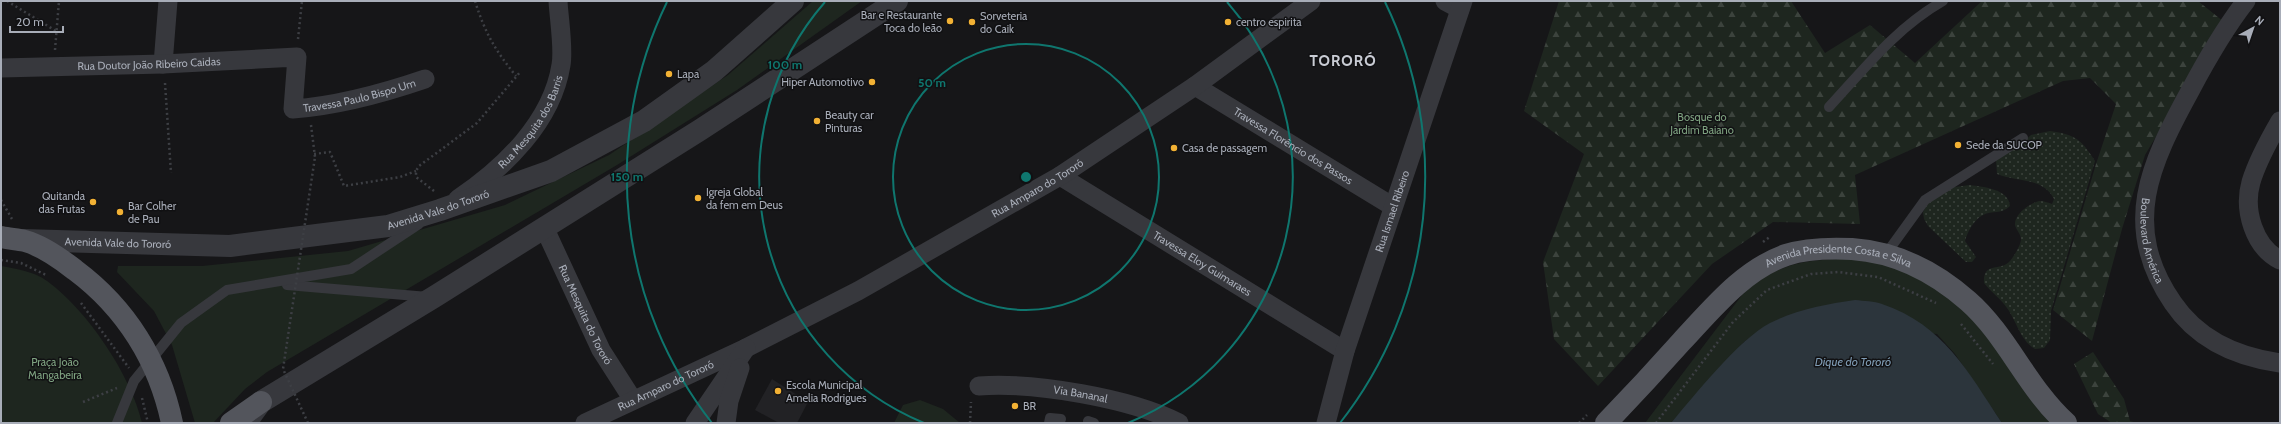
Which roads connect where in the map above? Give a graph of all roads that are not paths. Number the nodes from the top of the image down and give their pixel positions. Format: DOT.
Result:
graph roads {
  1 [pos="168,1"];
  2 [pos="558,1"];
  3 [pos="793,1"];
  4 [pos="895,1"];
  5 [pos="1311,1"];
  6 [pos="1943,1"];
  7 [pos="2246,1"];
  8 [pos="1456,4"];
  9 [pos="163,64"];
  10 [pos="1,68"];
  11 [pos="425,79"];
  12 [pos="1194,86"];
  13 [pos="1829,107"];
  14 [pos="301,108"];
  15 [pos="2280,121"];
  16 [pos="2023,138"];
  17 [pos="1060,176"];
  18 [pos="1392,206"];
  19 [pos="446,207"];
  20 [pos="544,227"];
  21 [pos="1,231"];
  22 [pos="1,237"];
  23 [pos="26,241"];
  24 [pos="1886,254"];
  25 [pos="2280,260"];
  26 [pos="275,284"];
  27 [pos="434,297"];
  28 [pos="746,348"];
  29 [pos="1345,351"];
  30 [pos="152,360"];
  31 [pos="2280,363"];
  32 [pos="979,386"];
  33 [pos="633,400"];
  34 [pos="261,402"];
  35 [pos="1062,419"];
  36 [pos="117,423"];
  37 [pos="172,423"];
  38 [pos="231,423"];
  39 [pos="246,423"];
  40 [pos="585,423"];
  41 [pos="695,423"];
  42 [pos="726,423"];
  43 [pos="1049,423"];
  44 [pos="1178,423"];
  45 [pos="1326,423"];
  46 [pos="1606,423"];
  47 [pos="2066,423"];
  1 -- 9 [label="street"];
  2 -- 19 [label="street, Rua Mesquita dos Barris"];
  3 -- 19 [label="street, Avenida Vale do Tororó"];
  4 -- 20 [label="street"];
  5 -- 12 [label="street, Rua Amparo do Tororó"];
  6 -- 13 [label="lane"];
  7 -- 31 [label="street, Boulevard América"];
  8 -- 18 [label="street, Rua Ismael Ribeiro"];
  9 -- 10 [label="street, Rua Doutor João Ribeiro Caidas"];
  9 -- 14 [label="street, Rua Doutor João Ribeiro Caidas"];
  11 -- 14 [label="street, Travessa Paulo Bispo Um"];
  12 -- 17 [label="street, Rua Amparo do Tororó"];
  12 -- 18 [label="street, Travessa Florêncio dos Passos"];
  15 -- 25 [label="street"];
  16 -- 24 [label="lane"];
  17 -- 28 [label="street, Rua Amparo do Tororó"];
  17 -- 29 [label="street, Travessa Eloy Guimaraes"];
  18 -- 29 [label="street, Rua Ismael Ribeiro"];
  19 -- 23 [label="street, Avenida Vale do Tororó"];
  19 -- 26 [label="lane"];
  20 -- 27 [label="street"];
  20 -- 33 [label="street, Rua Mesquita do Tororó"];
  21 -- 23 [label="street"];
  22 -- 23 [label="main road"];
  23 -- 30 [label="main road"];
  24 -- 46 [label="main road, Avenida Presidente Costa e Silva"];
  24 -- 47 [label="main road, Avenida Presidente Costa e Silva"];
  26 -- 27 [label="lane"];
  26 -- 30 [label="lane"];
  27 -- 34 [label="street"];
  28 -- 33 [label="street, Rua Amparo do Tororó"];
  28 -- 41 [label="street"];
  28 -- 42 [label="street"];
  29 -- 45 [label="street, Rua Ismael Ribeiro"];
  30 -- 36 [label="lane"];
  30 -- 37 [label="main road"];
  32 -- 44 [label="street, Via Bananal"];
  33 -- 40 [label="street, Rua Amparo do Tororó"];
  34 -- 38 [label="main road"];
  34 -- 39 [label="street"];
  35 -- 43 [label="lane"];
}
